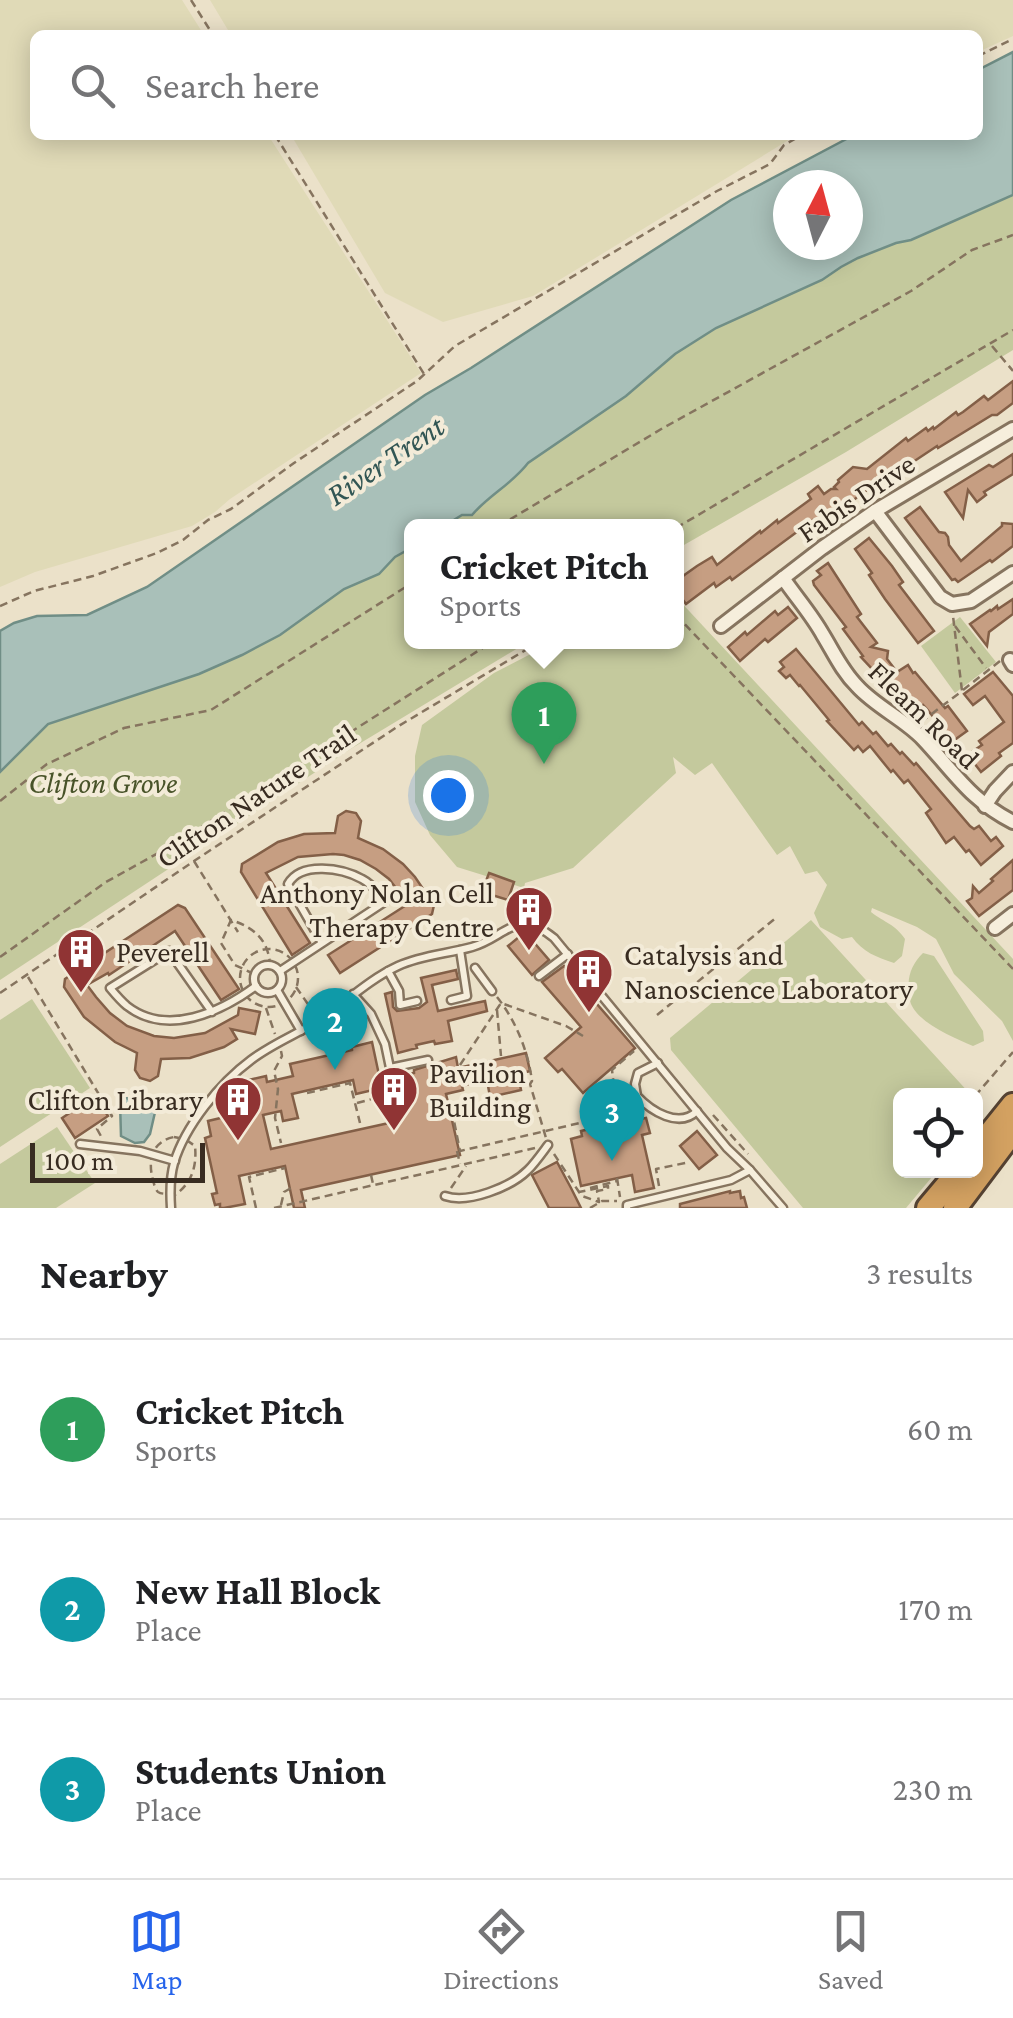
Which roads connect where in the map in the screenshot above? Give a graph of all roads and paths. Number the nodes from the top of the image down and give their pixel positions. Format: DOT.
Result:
graph roads {
  1 [pos="191,0"];
  2 [pos="210,30"];
  3 [pos="1013,39"];
  4 [pos="983,54"];
  5 [pos="278,140"];
  6 [pos="793,140"];
  7 [pos="1013,235"];
  8 [pos="1013,330"];
  9 [pos="991,345"];
  10 [pos="1013,371"];
  11 [pos="425,375"];
  12 [pos="1013,429"];
  13 [pos="874,512"];
  14 [pos="511,519"];
  15 [pos="684,523"];
  16 [pos="1013,573"];
  17 [pos="782,578"];
  18 [pos="404,588"];
  19 [pos="952,604"];
  20 [pos="0,606"];
  21 [pos="726,617"];
  22 [pos="684,623"];
  23 [pos="954,625"];
  24 [pos="481,649"];
  25 [pos="527,649"];
  26 [pos="1011,662"];
  27 [pos="988,670"];
  28 [pos="962,690"];
  29 [pos="912,729"];
  30 [pos="1013,772"];
  31 [pos="0,801"];
  32 [pos="986,806"];
  33 [pos="1013,822"];
  34 [pos="194,860"];
  35 [pos="518,888"];
  36 [pos="776,917"];
  37 [pos="230,920"];
  38 [pos="524,924"];
  39 [pos="238,932"];
  40 [pos="322,943"];
  41 [pos="269,950"];
  42 [pos="460,950"];
  43 [pos="568,954"];
  44 [pos="0,957"];
  45 [pos="293,963"];
  46 [pos="270,964"];
  47 [pos="242,968"];
  48 [pos="475,968"];
  49 [pos="1013,969"];
  50 [pos="280,971"];
  51 [pos="388,972"];
  52 [pos="254,974"];
  53 [pos="27,976"];
  54 [pos="539,976"];
  55 [pos="256,986"];
  56 [pos="296,987"];
  57 [pos="277,990"];
  58 [pos="0,993"];
  59 [pos="245,994"];
  60 [pos="353,994"];
  61 [pos="494,994"];
  62 [pos="451,1000"];
  63 [pos="417,1001"];
  64 [pos="284,1002"];
  65 [pos="501,1003"];
  66 [pos="266,1007"];
  67 [pos="497,1008"];
  68 [pos="212,1012"];
  69 [pos="658,1014"];
  70 [pos="325,1016"];
  71 [pos="301,1032"];
  72 [pos="583,1036"];
  73 [pos="278,1044"];
  74 [pos="638,1048"];
  75 [pos="1013,1052"];
  76 [pos="501,1056"];
  77 [pos="428,1060"];
  78 [pos="658,1063"];
  79 [pos="460,1065"];
  80 [pos="390,1068"];
  81 [pos="530,1084"];
  82 [pos="520,1086"];
  83 [pos="982,1088"];
  84 [pos="307,1092"];
  85 [pos="387,1095"];
  86 [pos="636,1096"];
  87 [pos="355,1103"];
  88 [pos="1013,1105"];
  89 [pos="442,1108"];
  90 [pos="697,1111"];
  91 [pos="618,1114"];
  92 [pos="712,1114"];
  93 [pos="391,1116"];
  94 [pos="360,1122"];
  95 [pos="1013,1131"];
  96 [pos="543,1132"];
  97 [pos="983,1142"];
  98 [pos="281,1143"];
  99 [pos="80,1144"];
  100 [pos="548,1145"];
  101 [pos="108,1147"];
  102 [pos="457,1151"];
  103 [pos="555,1155"];
  104 [pos="174,1161"];
  105 [pos="690,1162"];
  106 [pos="468,1163"];
  107 [pos="460,1165"];
  108 [pos="753,1167"];
  109 [pos="286,1168"];
  110 [pos="371,1175"];
  111 [pos="953,1178"];
  112 [pos="659,1184"];
  113 [pos="373,1185"];
  114 [pos="293,1186"];
  115 [pos="588,1190"];
  116 [pos="580,1192"];
  117 [pos="445,1196"];
  118 [pos="306,1200"];
  119 [pos="600,1202"];
  120 [pos="280,1206"];
  121 [pos="171,1208"];
  122 [pos="256,1208"];
  123 [pos="274,1208"];
  124 [pos="308,1208"];
  125 [pos="590,1208"];
  126 [pos="627,1208"];
  127 [pos="783,1208"];
  128 [pos="928,1208"];
  129 [pos="955,1208"];
  1 -- 2 [label="path"];
  3 -- 4 [label="path"];
  5 -- 11 [label="path"];
  6 -- 11 [label="path"];
  7 -- 14 [label="path"];
  8 -- 9 [label="path"];
  9 -- 10 [label="path"];
  9 -- 15 [label="path"];
  11 -- 20 [label="path"];
  12 -- 13 [label="street, Fabis Drive"];
  13 -- 17 [label="street, Fabis Drive"];
  13 -- 19 [label="street"];
  16 -- 19 [label="street"];
  17 -- 21 [label="street, Fabis Drive"];
  17 -- 29 [label="street, Fleam Road"];
  18 -- 31 [label="path"];
  19 -- 23 [label="path"];
  22 -- 49 [label="path"];
  23 -- 27 [label="path"];
  23 -- 28 [label="path"];
  24 -- 44 [label="path"];
  25 -- 34 [label="path, Clifton Nature Trail"];
  26 -- 27 [label="path"];
  27 -- 28 [label="path"];
  28 -- 29 [label="path"];
  29 -- 32 [label="street, Fleam Road"];
  30 -- 32 [label="street"];
  32 -- 33 [label="street, Fleam Road"];
  34 -- 37 [label="path"];
  34 -- 53 [label="path, Clifton Nature Trail"];
  35 -- 38 [label="path"];
  36 -- 69 [label="path"];
  37 -- 39 [label="path"];
  37 -- 41 [label="path"];
  37 -- 47 [label="path"];
  38 -- 42 [label="lane"];
  38 -- 43 [label="lane"];
  40 -- 40 [label="lane"];
  40 -- 45 [label="lane"];
  41 -- 45 [label="path"];
  41 -- 46 [label="path"];
  41 -- 47 [label="path"];
  42 -- 51 [label="lane"];
  42 -- 62 [label="lane"];
  43 -- 54 [label="lane"];
  43 -- 78 [label="lane"];
  45 -- 50 [label="lane"];
  45 -- 56 [label="path"];
  46 -- 50 [label="lane"];
  46 -- 52 [label="lane"];
  47 -- 52 [label="path"];
  47 -- 59 [label="path"];
  48 -- 61 [label="lane"];
  50 -- 57 [label="lane"];
  51 -- 60 [label="lane"];
  51 -- 63 [label="lane"];
  52 -- 55 [label="lane"];
  53 -- 58 [label="path, Clifton Nature Trail"];
  53 -- 101 [label="path"];
  55 -- 57 [label="lane"];
  55 -- 59 [label="lane"];
  56 -- 64 [label="path"];
  56 -- 70 [label="path"];
  57 -- 64 [label="lane"];
  59 -- 66 [label="path"];
  59 -- 68 [label="lane"];
  60 -- 70 [label="lane"];
  60 -- 80 [label="lane"];
  61 -- 65 [label="path"];
  64 -- 66 [label="path"];
  64 -- 71 [label="lane"];
  65 -- 67 [label="path"];
  65 -- 72 [label="path"];
  65 -- 81 [label="path"];
  66 -- 73 [label="path"];
  67 -- 76 [label="path"];
  67 -- 79 [label="path"];
  68 -- 68 [label="lane"];
  70 -- 71 [label="lane"];
  71 -- 73 [label="lane"];
  73 -- 98 [label="path"];
  73 -- 104 [label="lane"];
  74 -- 91 [label="path"];
  75 -- 83 [label="path"];
  77 -- 80 [label="lane"];
  78 -- 86 [label="lane"];
  78 -- 90 [label="lane"];
  80 -- 85 [label="path"];
  81 -- 82 [label="path"];
  81 -- 96 [label="path"];
  84 -- 87 [label="path"];
  85 -- 87 [label="path"];
  85 -- 93 [label="path"];
  86 -- 90 [label="lane"];
  86 -- 91 [label="path"];
  87 -- 94 [label="path"];
  88 -- 97 [label="highway"];
  89 -- 96 [label="path"];
  90 -- 108 [label="lane"];
  91 -- 96 [label="path"];
  92 -- 108 [label="path"];
  95 -- 129 [label="highway"];
  99 -- 101 [label="lane"];
  100 -- 106 [label="path"];
  100 -- 117 [label="lane"];
  101 -- 104 [label="lane"];
  102 -- 107 [label="path"];
  103 -- 116 [label="path"];
  104 -- 121 [label="lane"];
  105 -- 112 [label="path"];
  106 -- 107 [label="path"];
  106 -- 117 [label="path"];
  107 -- 113 [label="path"];
  108 -- 126 [label="lane"];
  108 -- 127 [label="lane"];
  109 -- 122 [label="path"];
  110 -- 113 [label="path"];
  111 -- 128 [label="highway"];
  113 -- 118 [label="path"];
  114 -- 120 [label="path"];
  115 -- 116 [label="path"];
  115 -- 119 [label="path"];
  115 -- 119 [label="path"];
  116 -- 119 [label="path"];
  118 -- 120 [label="path"];
  118 -- 124 [label="path"];
  119 -- 125 [label="path"];
  120 -- 123 [label="path"];
}
